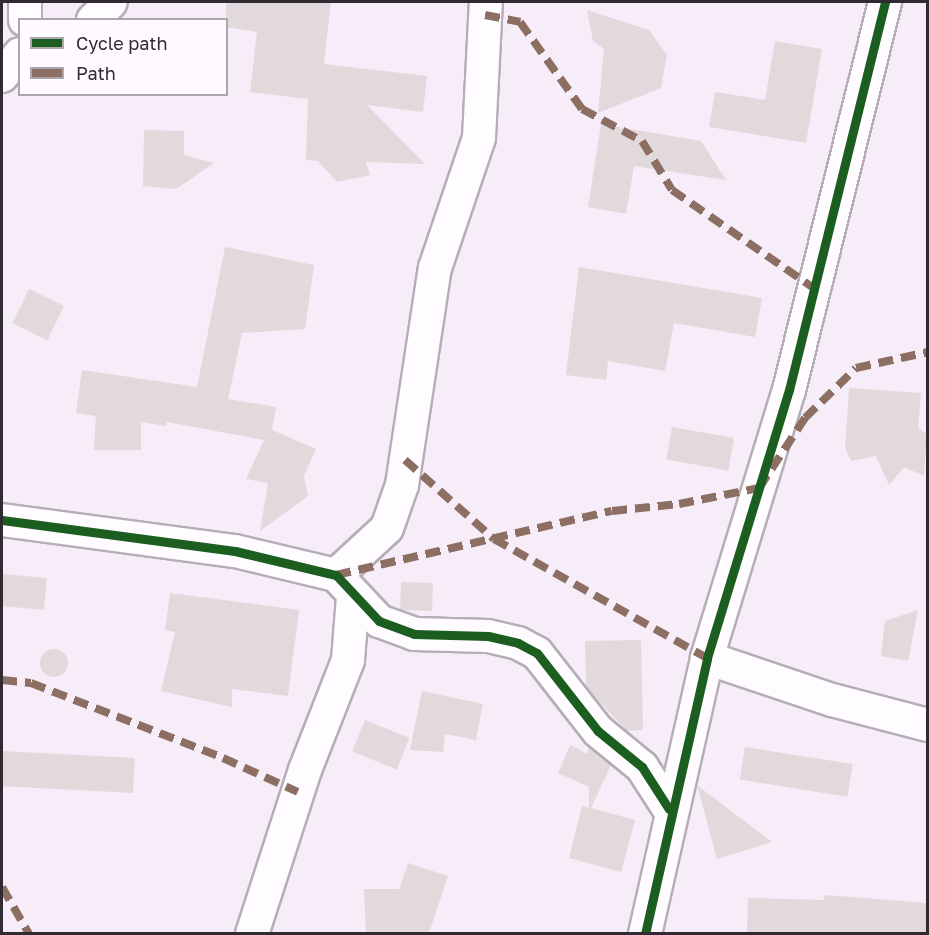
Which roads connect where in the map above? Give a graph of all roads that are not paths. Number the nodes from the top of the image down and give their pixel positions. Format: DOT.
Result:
graph roads {
  1 [pos="25,2"];
  2 [pos="111,2"];
  3 [pos="486,2"];
  4 [pos="885,2"];
  5 [pos="25,18"];
  6 [pos="95,18"];
  7 [pos="18,56"];
  8 [pos="2,76"];
  9 [pos="2,520"];
  10 [pos="344,585"];
  11 [pos="707,658"];
  12 [pos="927,725"];
  13 [pos="669,809"];
  14 [pos="252,933"];
  15 [pos="645,933"];
  1 -- 5 [label="street"];
  2 -- 6 [label="street"];
  3 -- 10 [label="street"];
  4 -- 11 [label="street"];
  7 -- 8 [label="street"];
  9 -- 10 [label="street"];
  10 -- 13 [label="street"];
  10 -- 14 [label="street"];
  11 -- 12 [label="street"];
  11 -- 13 [label="street"];
  13 -- 15 [label="street"];
}
